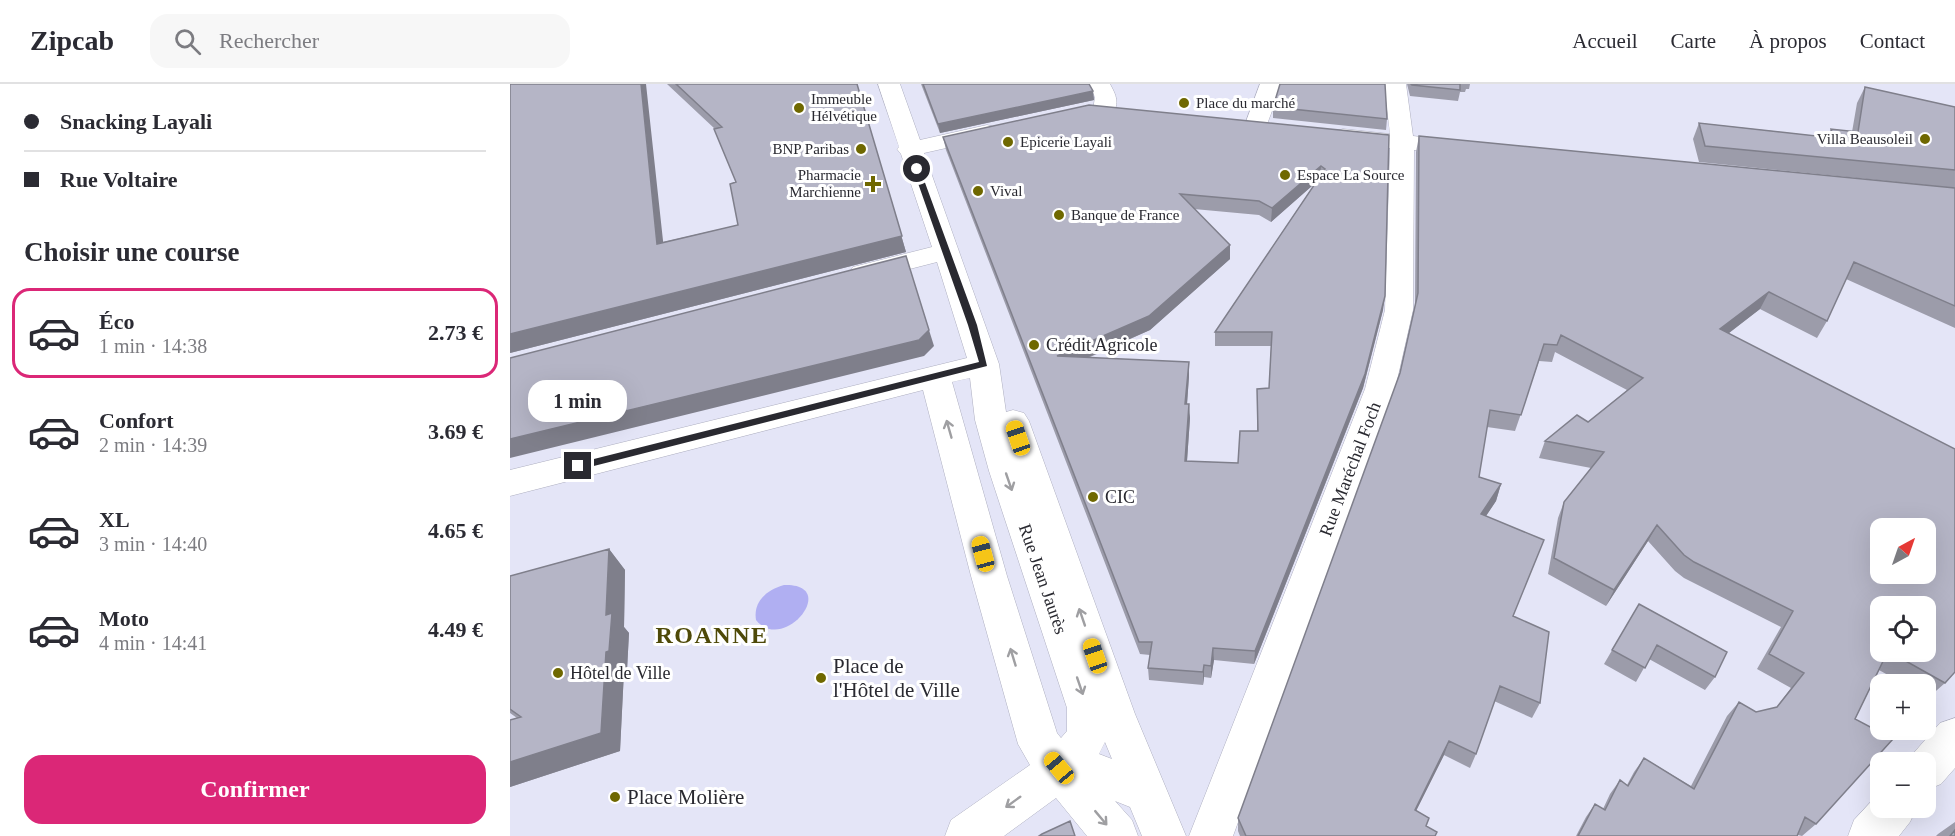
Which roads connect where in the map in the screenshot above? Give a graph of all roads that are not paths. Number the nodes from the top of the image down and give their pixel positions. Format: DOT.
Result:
graph roads {
  1 [pos="889,84"];
  2 [pos="1099,84"];
  3 [pos="1271,84"];
  4 [pos="1395,84"];
  5 [pos="1078,110"];
  6 [pos="1104,110"];
  7 [pos="1127,113"];
  8 [pos="1231,124"];
  9 [pos="1012,126"];
  10 [pos="1323,134"];
  11 [pos="1402,142"];
  12 [pos="909,148"];
  13 [pos="1485,150"];
  14 [pos="946,252"];
  15 [pos="843,278"];
  16 [pos="984,364"];
  17 [pos="935,377"];
  18 [pos="510,483"];
  19 [pos="1955,736"];
  20 [pos="1936,758"];
  21 [pos="1059,768"];
  22 [pos="1145,791"];
  23 [pos="1886,818"];
  24 [pos="966,836"];
  25 [pos="1116,836"];
  26 [pos="1164,836"];
  27 [pos="1211,836"];
  28 [pos="1870,836"];
  1 -- 12 [label="street, Rue Jean Jaurès"];
  2 -- 6 [label="street"];
  3 -- 8 [label="street"];
  4 -- 11 [label="street, Rue Maréchal Foch"];
  5 -- 6 [label="street"];
  6 -- 7 [label="street"];
  9 -- 12 [label="street"];
  10 -- 11 [label="street"];
  11 -- 13 [label="street"];
  11 -- 27 [label="street, Rue Maréchal Foch"];
  12 -- 14 [label="street, Rue Jean Jaurès"];
  14 -- 15 [label="street"];
  14 -- 16 [label="street, Rue Jean Jaurès"];
  16 -- 17 [label="street"];
  16 -- 21 [label="street, Rue Jean Jaurès, one-way"];
  22 -- 16 [label="street, Rue Jean Jaurès, one-way"];
  17 -- 18 [label="street"];
  21 -- 17 [label="street, one-way"];
  19 -- 20 [label="street"];
  21 -- 22 [label="street"];
  21 -- 24 [label="street, Rue Jean Jaurès, one-way"];
  21 -- 25 [label="street, one-way"];
  22 -- 26 [label="street, Rue Jean Jaurès"];
  23 -- 28 [label="street"];
}
